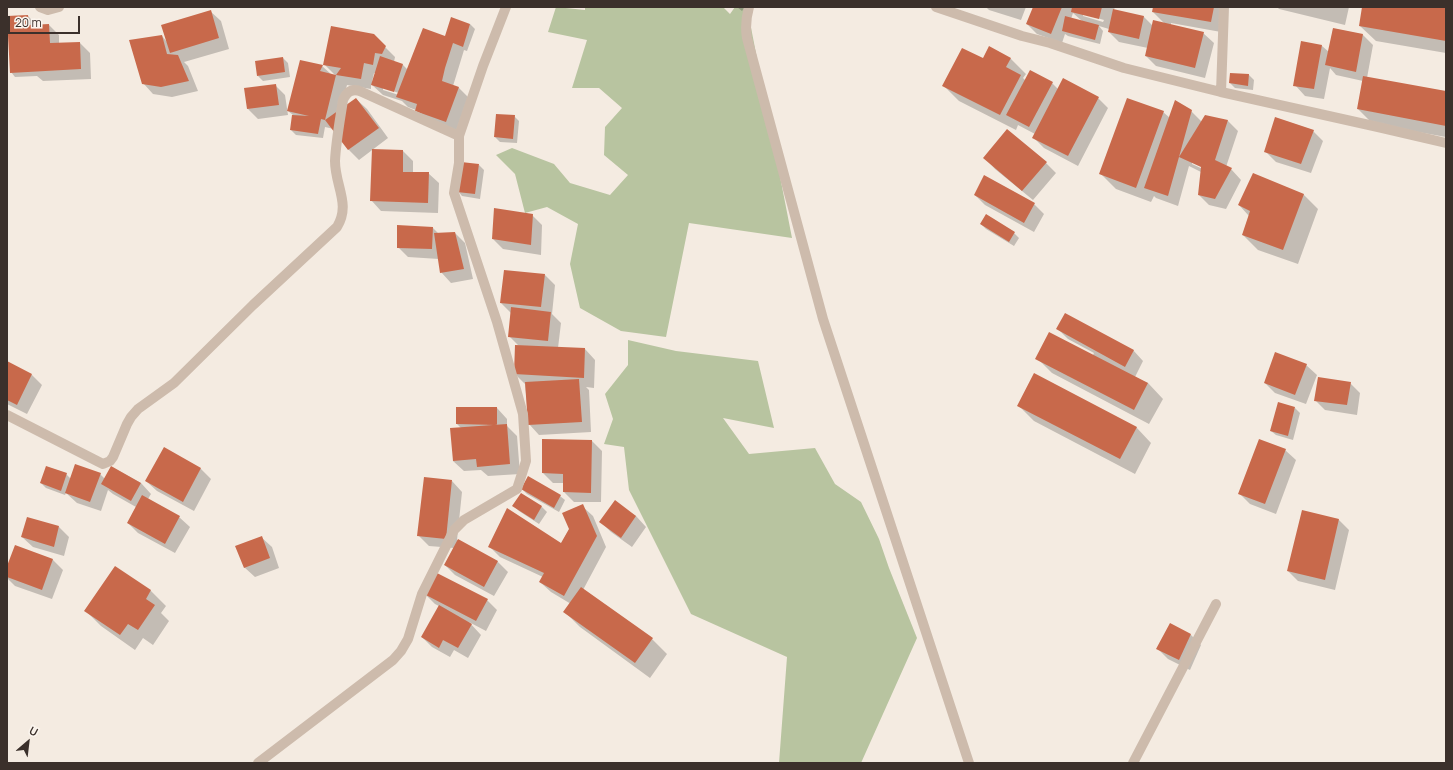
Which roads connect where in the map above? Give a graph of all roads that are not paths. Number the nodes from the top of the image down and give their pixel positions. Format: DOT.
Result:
graph roads {
  1 [pos="40,7"];
  2 [pos="59,7"];
  3 [pos="506,7"];
  4 [pos="749,7"];
  5 [pos="936,7"];
  6 [pos="1224,7"];
  7 [pos="1221,92"];
  8 [pos="459,136"];
  9 [pos="1446,143"];
  10 [pos="7,415"];
  11 [pos="1216,604"];
  12 [pos="258,763"];
  13 [pos="969,763"];
  14 [pos="1133,763"];
  1 -- 2 [label="street"];
  3 -- 8 [label="street"];
  4 -- 13 [label="street"];
  5 -- 7 [label="street"];
  6 -- 7 [label="street"];
  7 -- 9 [label="street"];
  8 -- 10 [label="street"];
  8 -- 12 [label="street"];
  11 -- 14 [label="street"];
}
